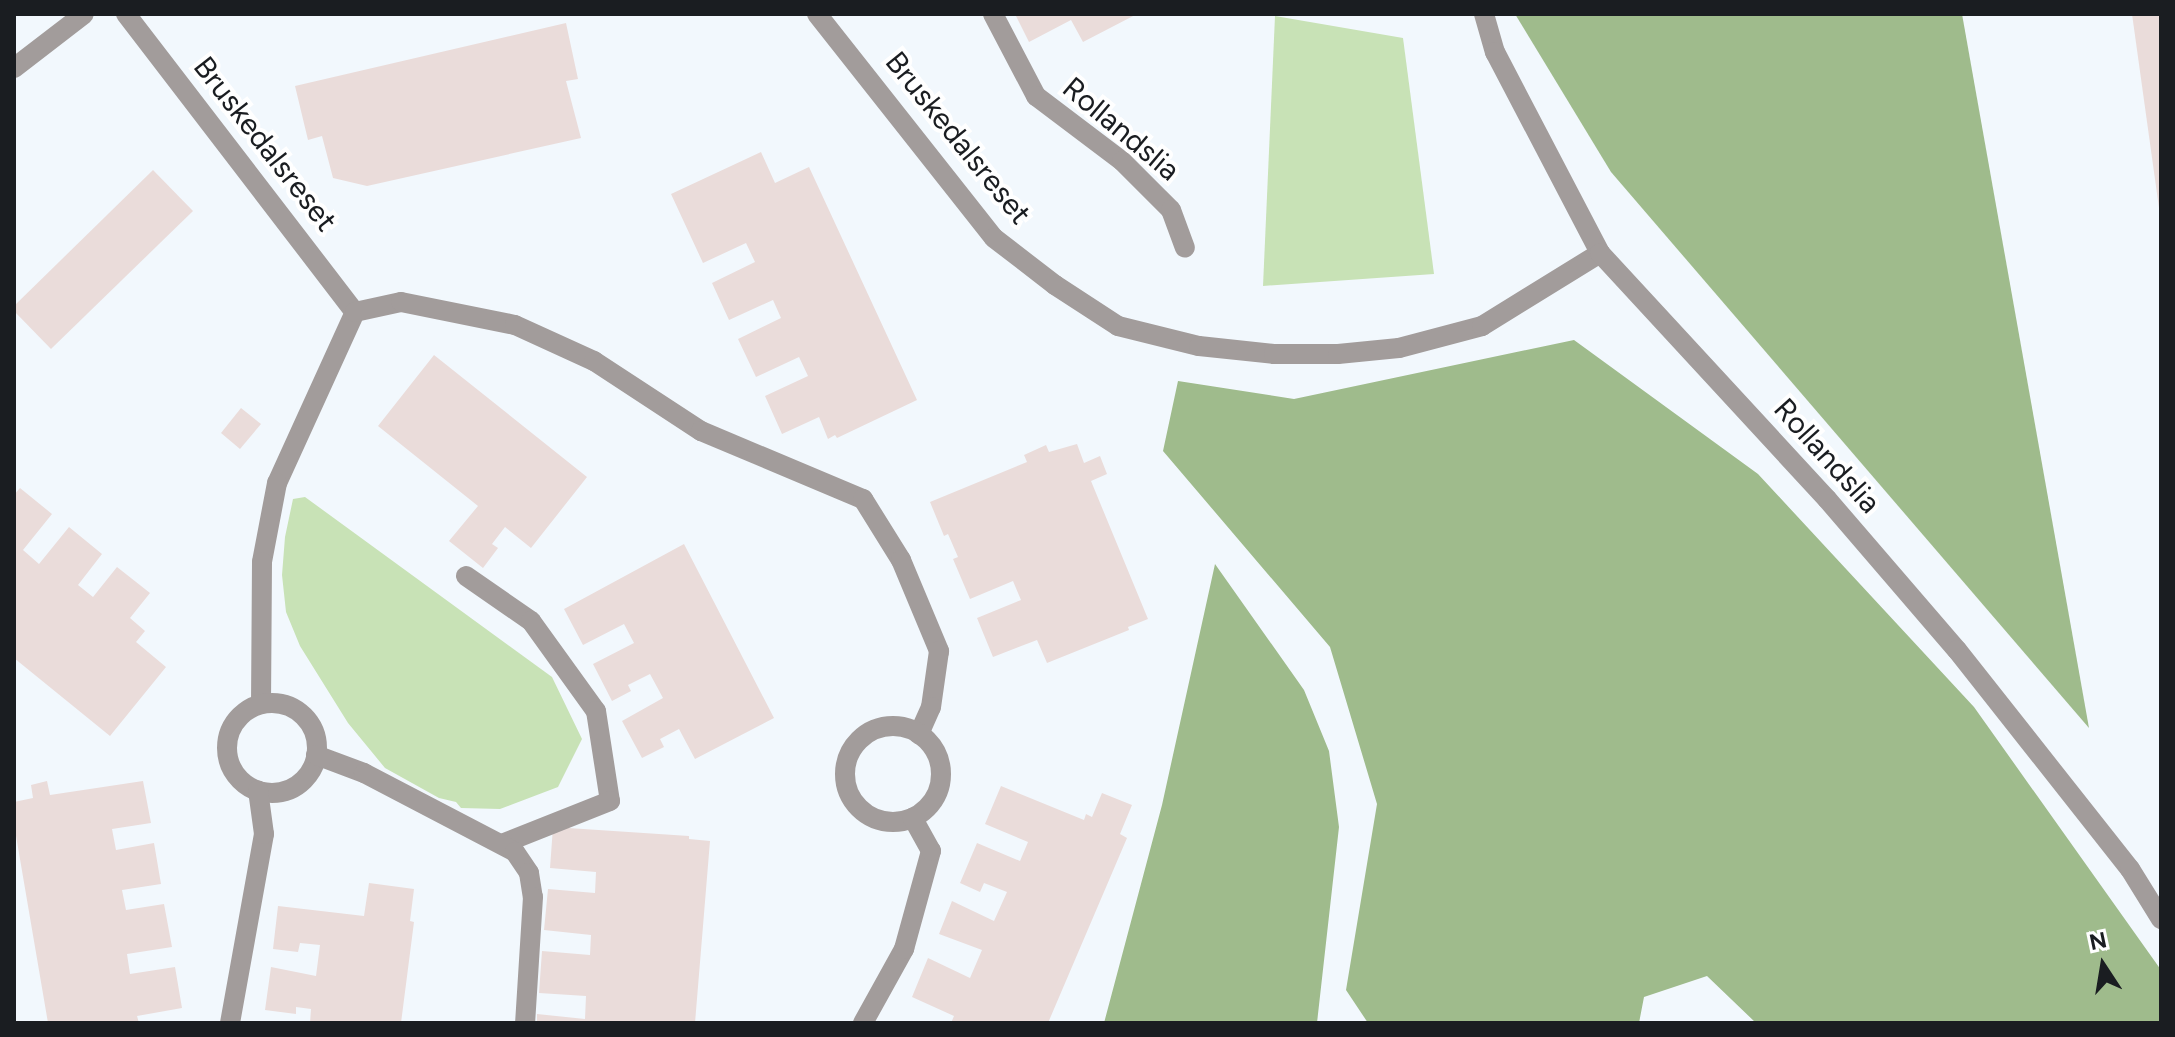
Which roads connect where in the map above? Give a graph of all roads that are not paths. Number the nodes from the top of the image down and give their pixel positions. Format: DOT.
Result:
graph roads {
  1 [pos="84,14"];
  2 [pos="126,14"];
  3 [pos="817,14"];
  4 [pos="993,14"];
  5 [pos="1484,14"];
  6 [pos="14,68"];
  7 [pos="1185,248"];
  8 [pos="1600,253"];
  9 [pos="355,312"];
  10 [pos="466,576"];
  11 [pos="261,704"];
  12 [pos="919,734"];
  13 [pos="316,755"];
  14 [pos="258,790"];
  15 [pos="913,818"];
  16 [pos="502,844"];
  17 [pos="2161,919"];
  18 [pos="230,1023"];
  19 [pos="525,1023"];
  20 [pos="863,1023"];
  1 -- 6 [label="street"];
  2 -- 9 [label="street, Bruskedalsreset"];
  3 -- 8 [label="street, Bruskedalsreset"];
  4 -- 7 [label="street, Rollandslia"];
  5 -- 8 [label="street, Rollandslia"];
  8 -- 17 [label="street, Rollandslia"];
  9 -- 11 [label="street"];
  9 -- 12 [label="street"];
  10 -- 16 [label="street"];
  11 -- 13 [label="street"];
  11 -- 14 [label="street"];
  12 -- 15 [label="street"];
  12 -- 15 [label="street"];
  13 -- 14 [label="street"];
  13 -- 16 [label="street"];
  14 -- 18 [label="street"];
  15 -- 20 [label="street"];
  16 -- 19 [label="street"];
}
